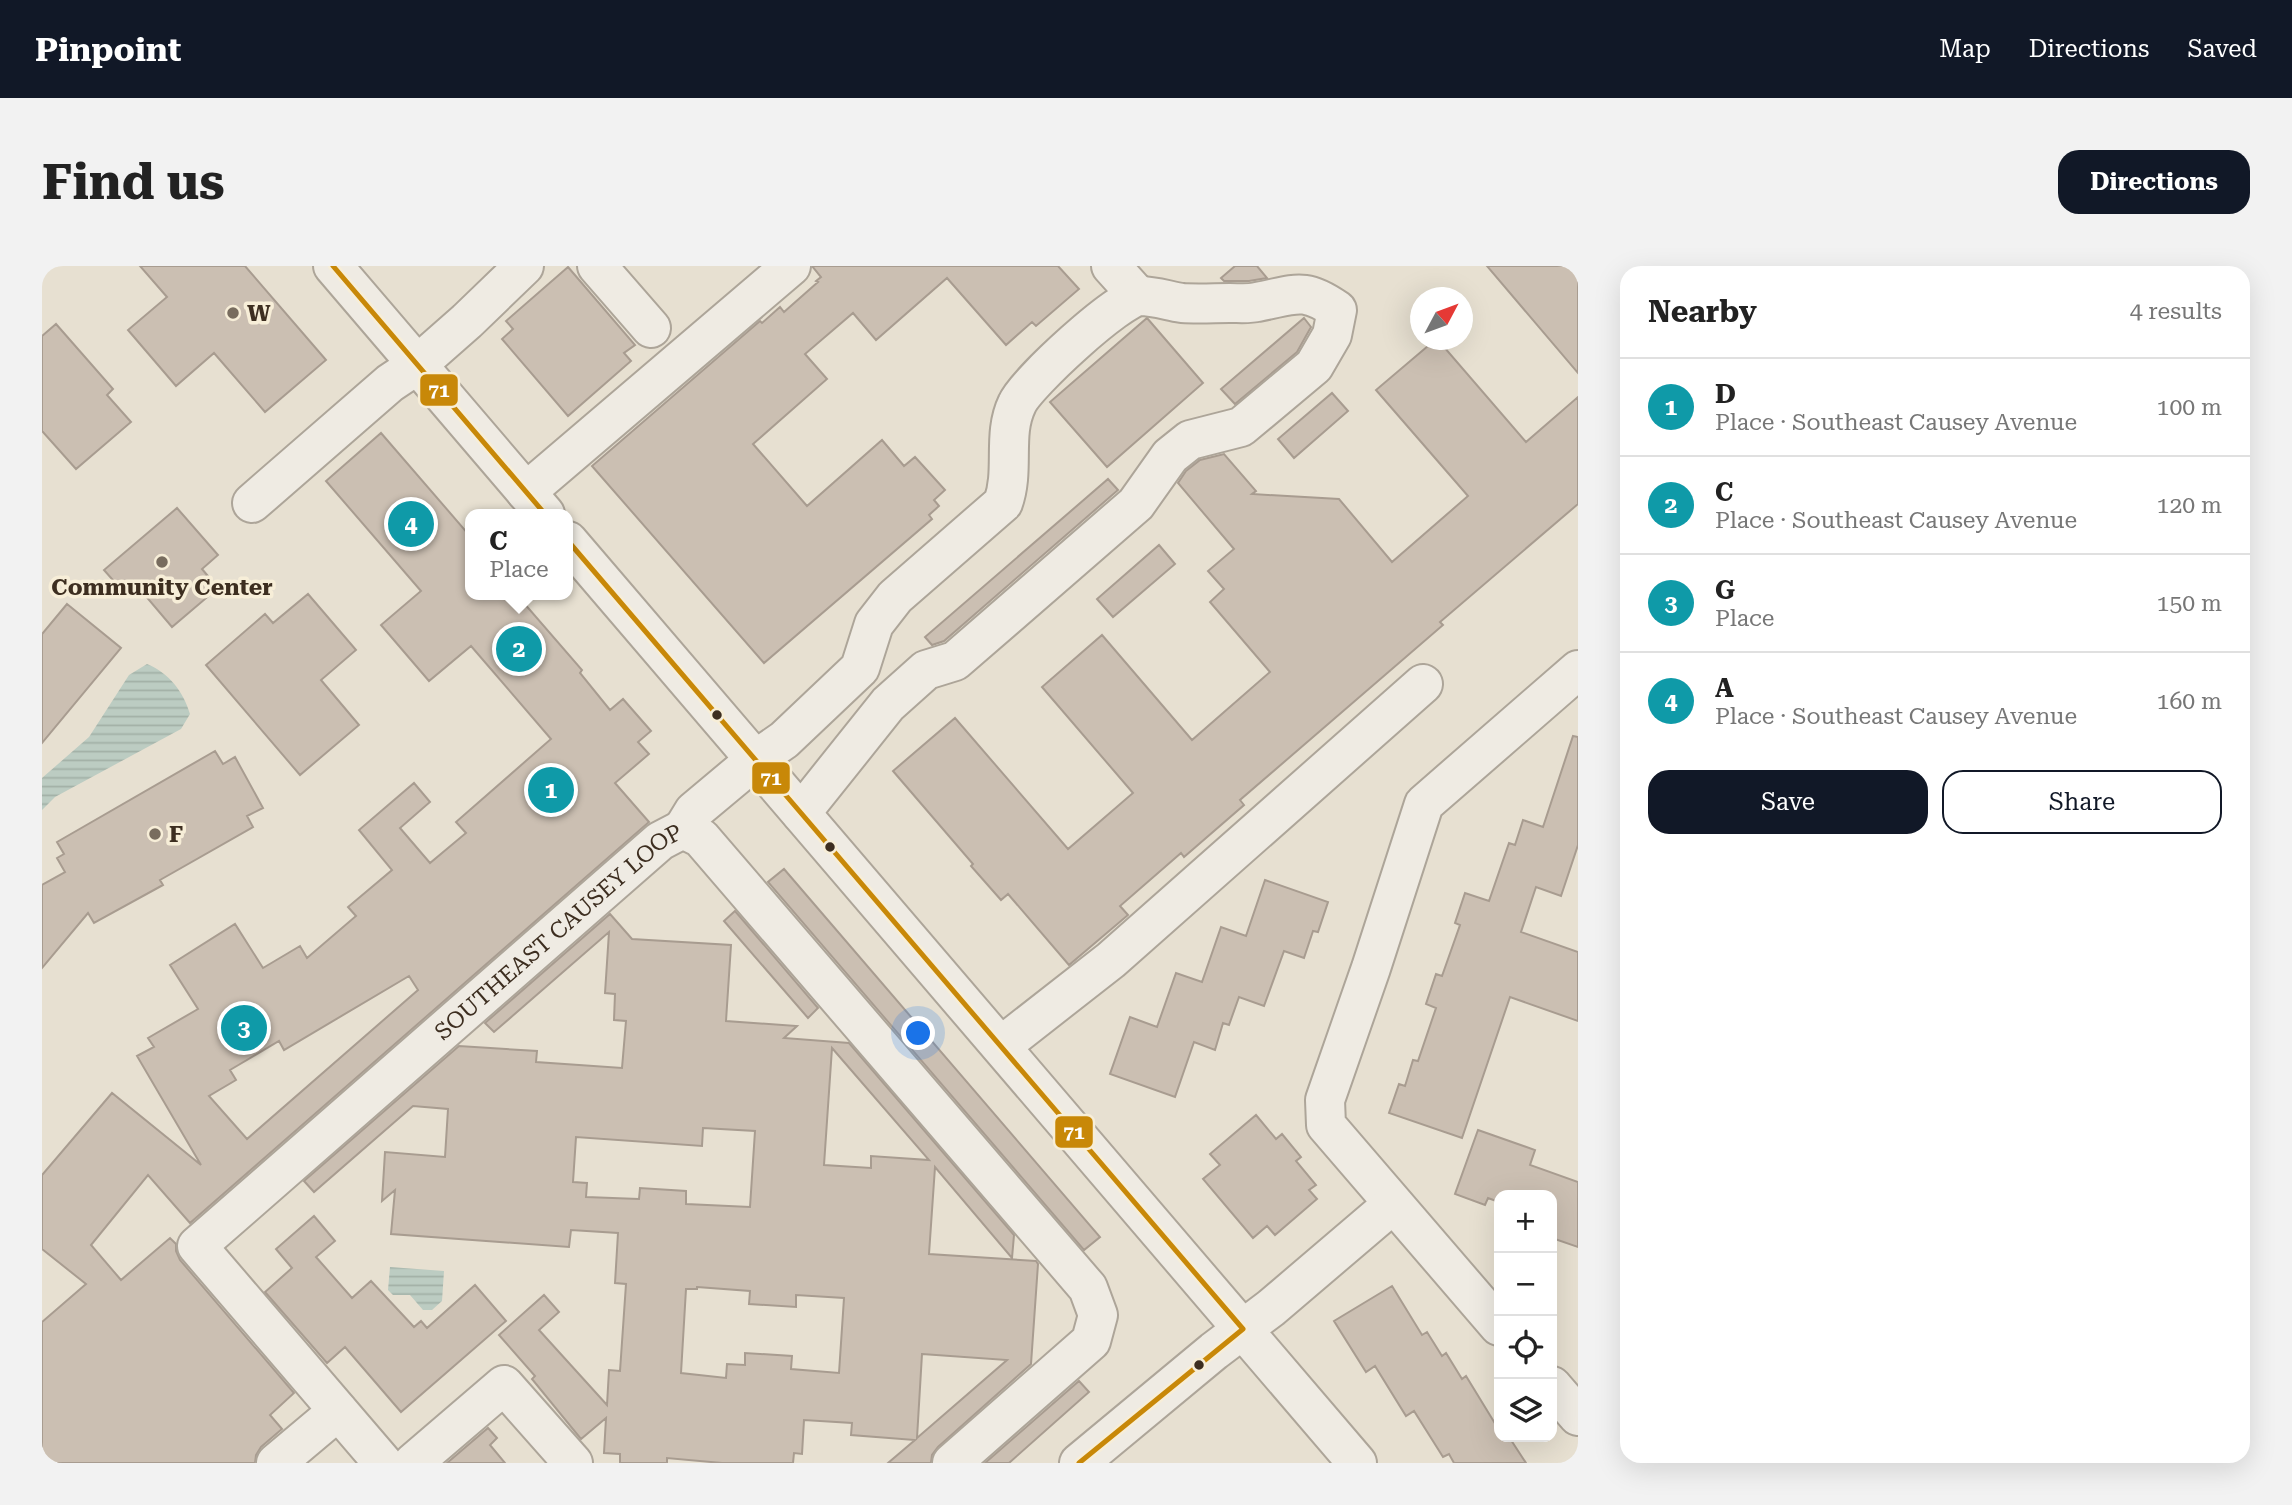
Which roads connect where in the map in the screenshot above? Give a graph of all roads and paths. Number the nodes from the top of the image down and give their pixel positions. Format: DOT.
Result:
graph roads {
  1 [pos="333,266"];
  2 [pos="524,266"];
  3 [pos="597,266"];
  4 [pos="791,266"];
  5 [pos="1111,266"];
  6 [pos="1138,296"];
  7 [pos="651,328"];
  8 [pos="417,365"];
  9 [pos="252,503"];
  10 [pos="536,503"];
  11 [pos="573,547"];
  12 [pos="867,650"];
  13 [pos="1578,670"];
  14 [pos="1423,684"];
  15 [pos="905,688"];
  16 [pos="755,760"];
  17 [pos="801,813"];
  18 [pos="683,829"];
  19 [pos="1001,1046"];
  20 [pos="1392,1204"];
  21 [pos="1494,1320"];
  22 [pos="1243,1329"];
  23 [pos="1557,1392"];
  24 [pos="338,1410"];
  25 [pos="1578,1416"];
  26 [pos="276,1463"];
  27 [pos="383,1463"];
  28 [pos="413,1463"];
  29 [pos="573,1463"];
  30 [pos="952,1463"];
  31 [pos="1079,1463"];
  32 [pos="1357,1463"];
  1 -- 8 [label="street"];
  2 -- 8 [label="street"];
  3 -- 7 [label="street"];
  4 -- 10 [label="street"];
  5 -- 6 [label="street"];
  6 -- 12 [label="street"];
  6 -- 15 [label="street"];
  8 -- 9 [label="street"];
  8 -- 10 [label="street"];
  11 -- 16 [label="street"];
  12 -- 15 [label="street"];
  12 -- 16 [label="street"];
  13 -- 20 [label="street"];
  14 -- 19 [label="street"];
  15 -- 17 [label="street"];
  16 -- 17 [label="street"];
  16 -- 18 [label="street"];
  17 -- 19 [label="street"];
  18 -- 24 [label="street, SOUTHEAST CAUSEY LOOP"];
  18 -- 30 [label="street, SOUTHEAST CAUSEY LOOP"];
  19 -- 22 [label="street"];
  20 -- 21 [label="street"];
  20 -- 22 [label="street"];
  22 -- 31 [label="street"];
  22 -- 32 [label="street"];
  23 -- 25 [label="street"];
  24 -- 26 [label="street"];
  24 -- 27 [label="street, SOUTHEAST CAUSEY LOOP"];
  28 -- 29 [label="street"];
}
